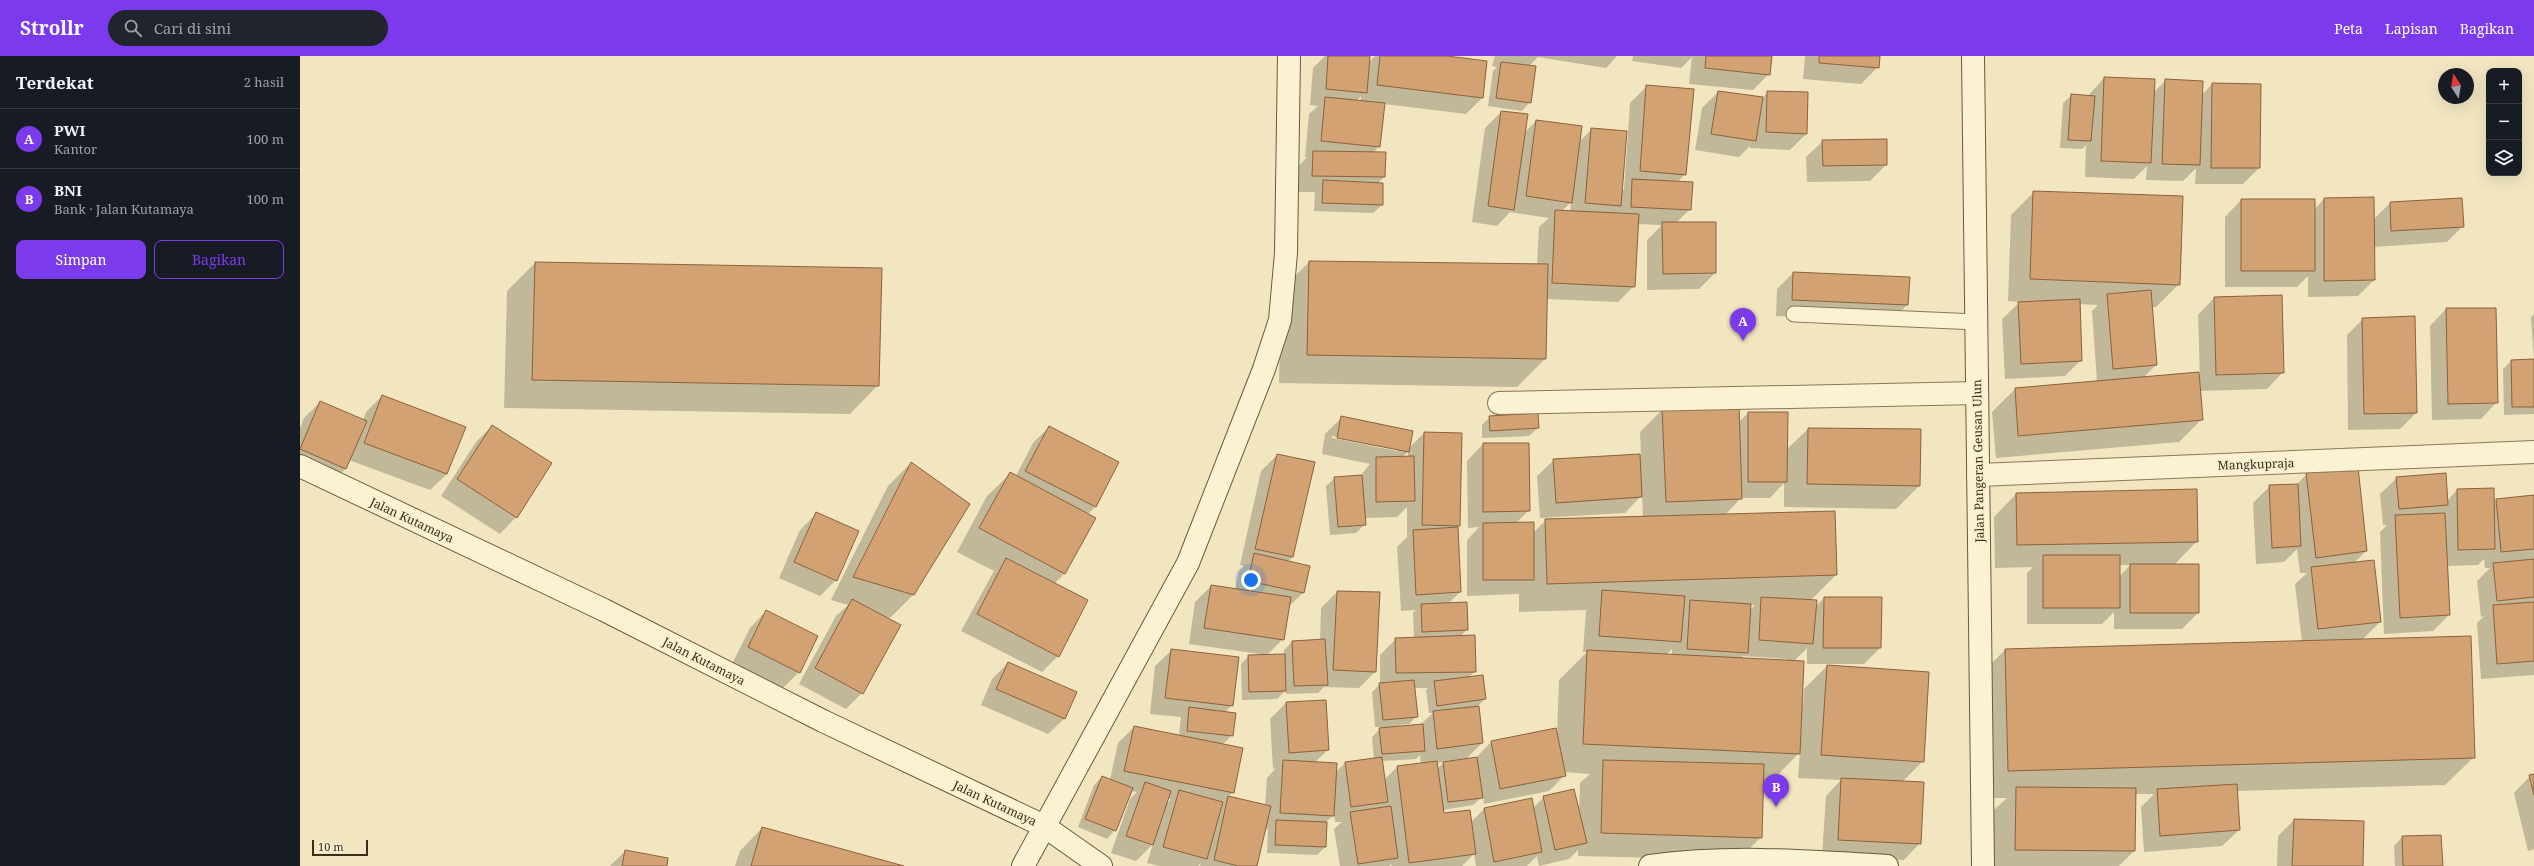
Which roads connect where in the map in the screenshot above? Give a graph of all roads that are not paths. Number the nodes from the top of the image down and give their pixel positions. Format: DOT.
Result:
graph roads {
  1 [pos="1289,56"];
  2 [pos="1973,56"];
  3 [pos="1794,314"];
  4 [pos="1977,322"];
  5 [pos="1977,393"];
  6 [pos="1499,404"];
  7 [pos="2534,452"];
  8 [pos="300,466"];
  9 [pos="1978,475"];
  10 [pos="1044,826"];
  11 [pos="1023,866"];
  12 [pos="1101,866"];
  13 [pos="1650,866"];
  14 [pos="1887,866"];
  15 [pos="1983,866"];
  1 -- 10 [label="main road"];
  2 -- 4 [label="main road, Jalan Pangeran Geusan Ulun"];
  3 -- 4 [label="lane"];
  4 -- 5 [label="main road, Jalan Pangeran Geusan Ulun"];
  5 -- 6 [label="main road"];
  5 -- 9 [label="main road, Jalan Pangeran Geusan Ulun"];
  7 -- 9 [label="main road, Mangkupraja"];
  8 -- 10 [label="main road, Jalan Kutamaya"];
  9 -- 15 [label="main road, Jalan Pangeran Geusan Ulun"];
  10 -- 11 [label="main road"];
  10 -- 12 [label="main road, Jalan Kutamaya"];
  13 -- 14 [label="main road"];
}
